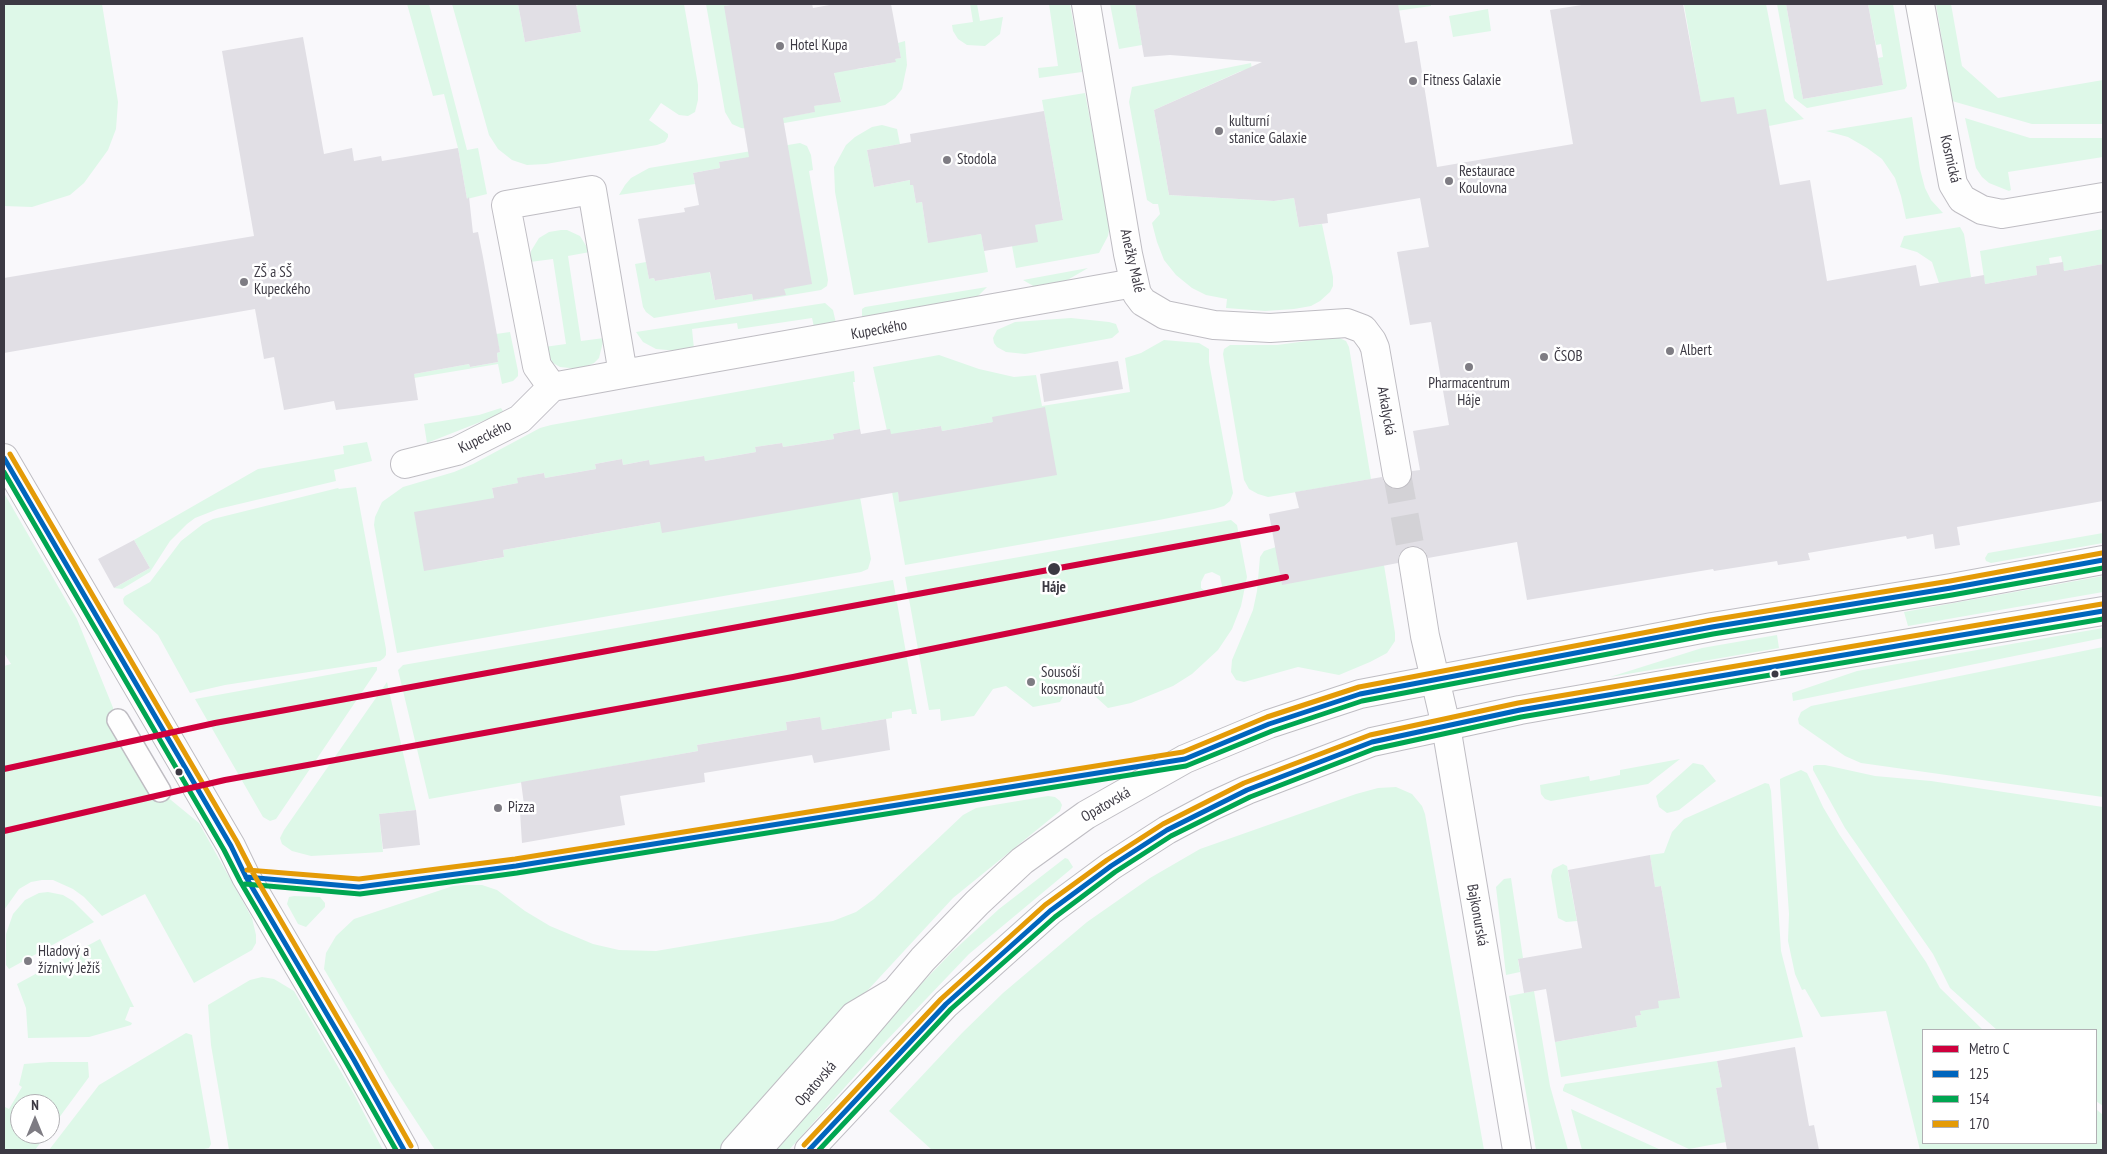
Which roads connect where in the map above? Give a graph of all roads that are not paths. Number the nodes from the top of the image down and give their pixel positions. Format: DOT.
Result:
graph roads {
  1 [pos="1086,4"];
  2 [pos="1920,4"];
  3 [pos="2103,196"];
  4 [pos="1134,283"];
  5 [pos="1375,348"];
  6 [pos="623,374"];
  7 [pos="552,387"];
  8 [pos="4,458"];
  9 [pos="405,464"];
  10 [pos="1397,474"];
  11 [pos="2103,560"];
  12 [pos="1412,561"];
  13 [pos="2103,610"];
  14 [pos="1436,679"];
  15 [pos="118,720"];
  16 [pos="1446,726"];
  17 [pos="160,791"];
  18 [pos="892,994"];
  19 [pos="404,1150"];
  20 [pos="735,1150"];
  21 [pos="757,1150"];
  22 [pos="809,1150"];
  23 [pos="1517,1150"];
  1 -- 4 [label="street, Anežky Malé"];
  2 -- 3 [label="street, Kosmická"];
  4 -- 5 [label="street, Anežky Malé"];
  4 -- 6 [label="street, Kupeckého"];
  5 -- 10 [label="street, Arkalycká"];
  6 -- 7 [label="street, Kupeckého"];
  6 -- 7 [label="street"];
  7 -- 9 [label="street, Kupeckého"];
  8 -- 19 [label="street"];
  11 -- 14 [label="street, Opatovská"];
  12 -- 14 [label="street"];
  13 -- 16 [label="street"];
  14 -- 16 [label="street, Bajkonurská"];
  14 -- 18 [label="street, Opatovská"];
  15 -- 17 [label="street"];
  16 -- 22 [label="street"];
  16 -- 23 [label="street, Bajkonurská"];
  18 -- 20 [label="street"];
  18 -- 21 [label="street, Opatovská"];
}
